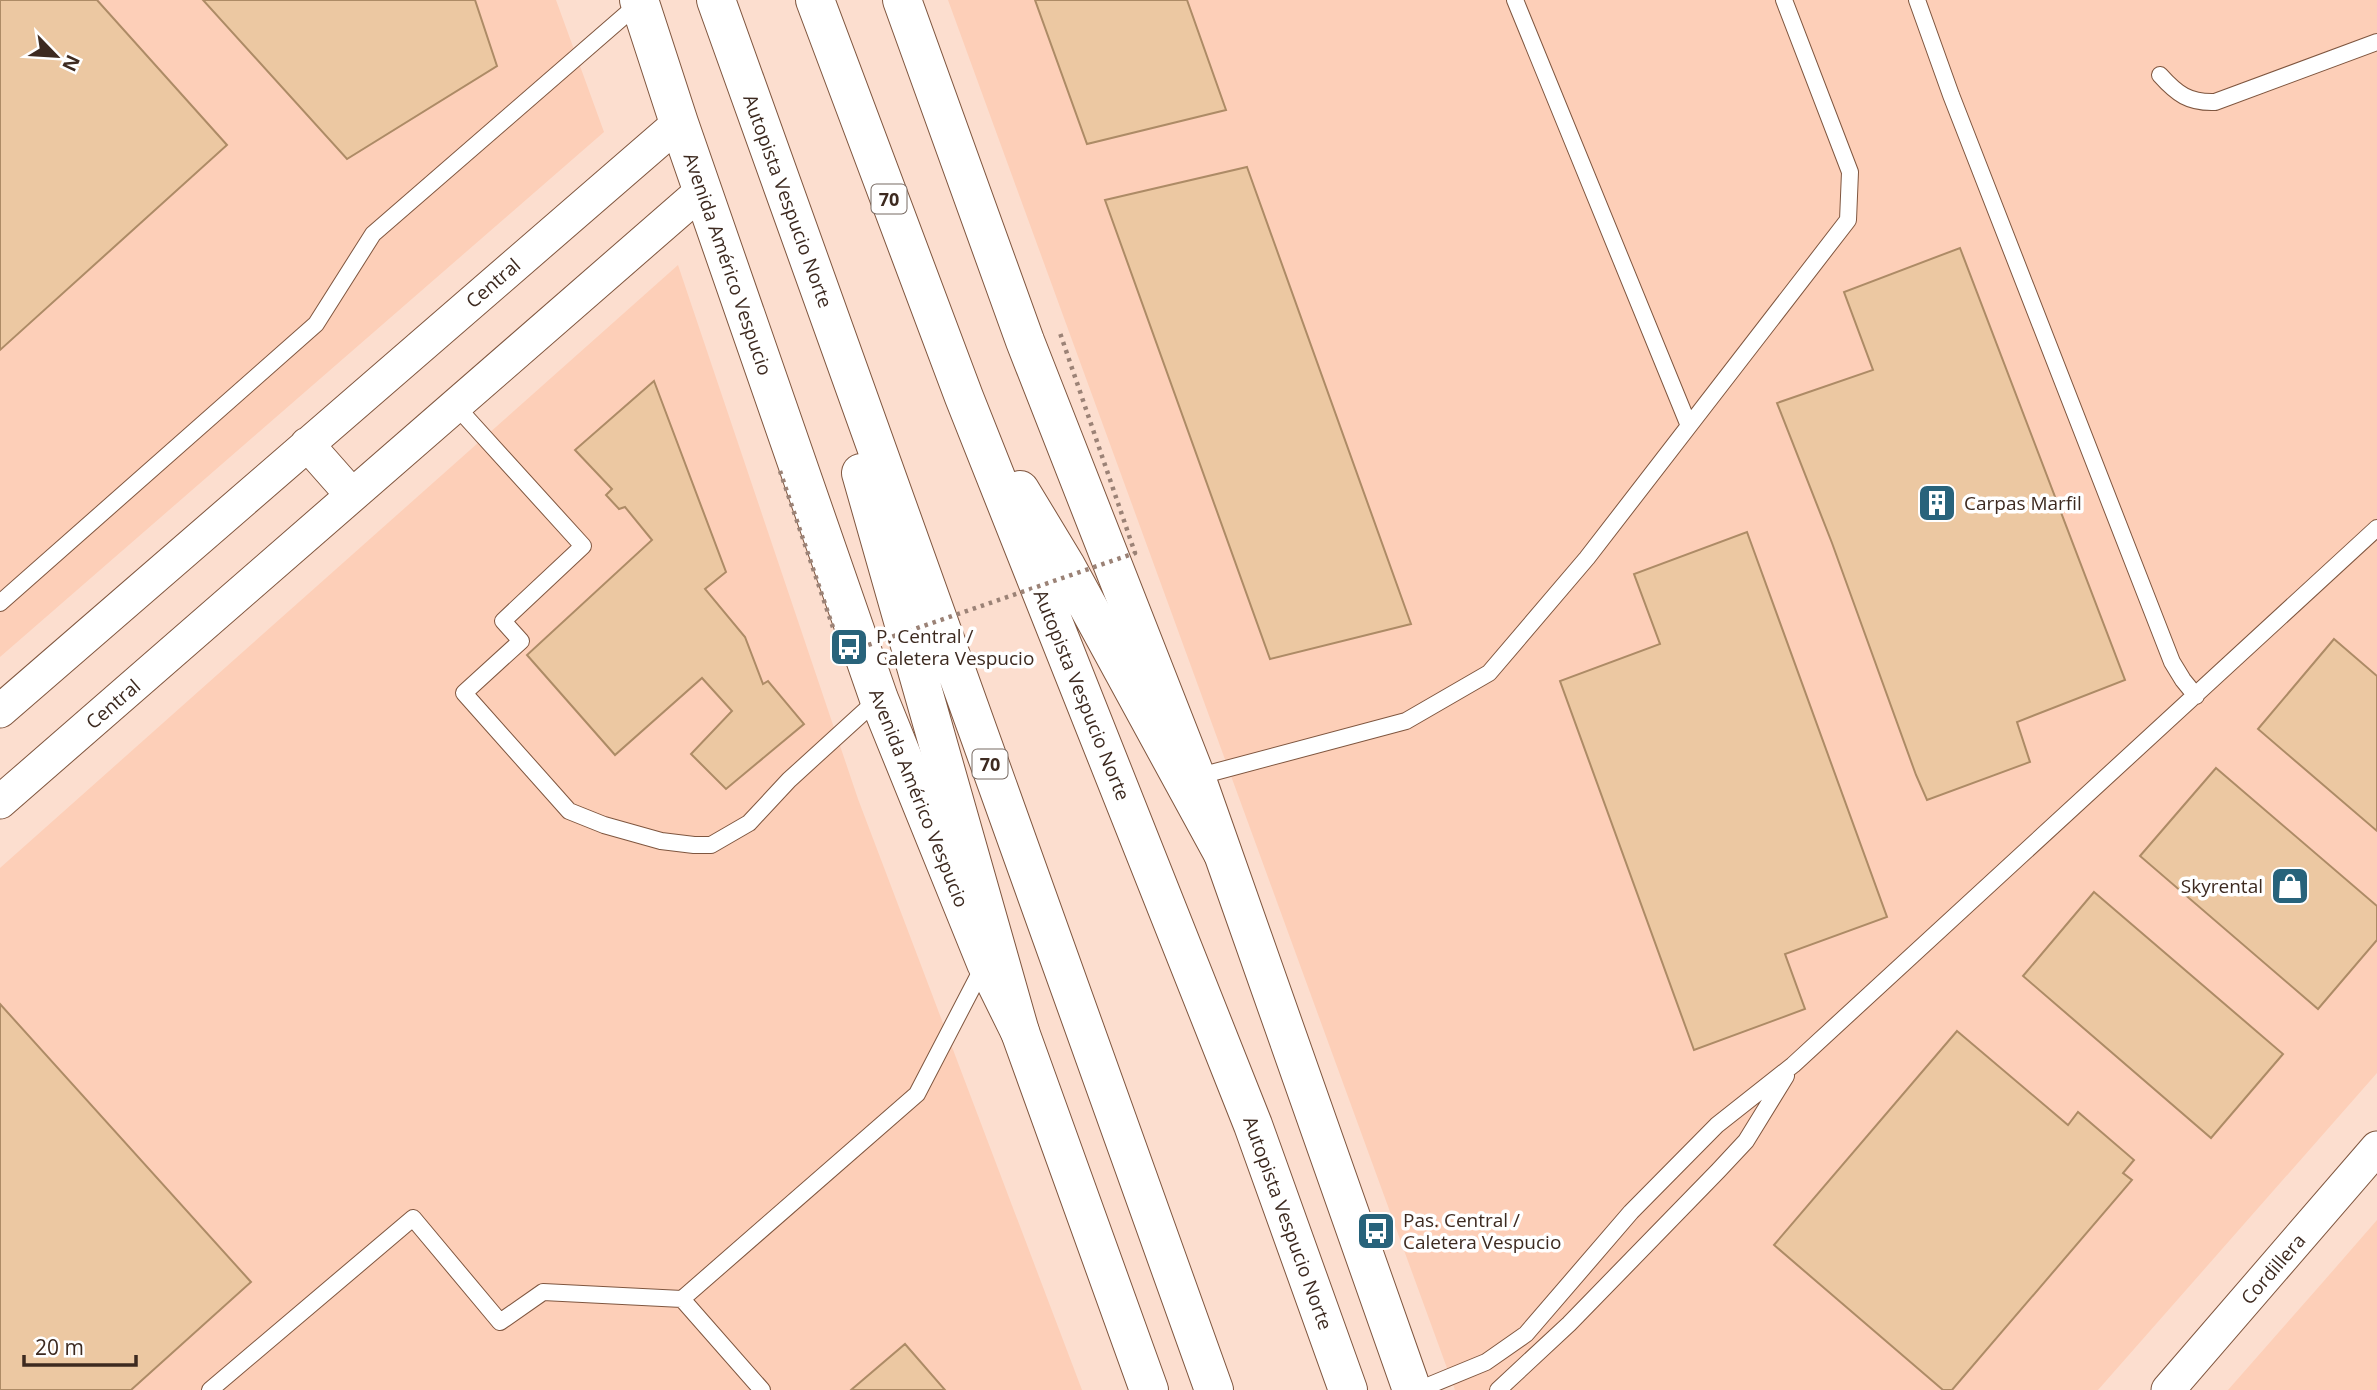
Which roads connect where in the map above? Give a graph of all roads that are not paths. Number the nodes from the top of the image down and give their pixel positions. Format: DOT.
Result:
graph roads {
  1 [pos="716,0"];
  2 [pos="815,0"];
  3 [pos="902,0"];
  4 [pos="1515,0"];
  5 [pos="1784,0"];
  6 [pos="1917,0"];
  7 [pos="640,1"];
  8 [pos="2377,42"];
  9 [pos="2160,75"];
  10 [pos="679,123"];
  11 [pos="766,137"];
  12 [pos="703,190"];
  13 [pos="964,397"];
  14 [pos="455,405"];
  15 [pos="1689,426"];
  16 [pos="307,444"];
  17 [pos="352,495"];
  18 [pos="2377,528"];
  19 [pos="0,603"];
  20 [pos="2196,696"];
  21 [pos="879,699"];
  22 [pos="0,711"];
  23 [pos="1196,777"];
  24 [pos="0,802"];
  25 [pos="1222,852"];
  26 [pos="986,963"];
  27 [pos="1020,1032"];
  28 [pos="1793,1065"];
  29 [pos="2377,1148"];
  30 [pos="682,1299"];
  31 [pos="210,1390"];
  32 [pos="762,1390"];
  33 [pos="1149,1390"];
  34 [pos="1214,1390"];
  35 [pos="1348,1390"];
  36 [pos="1412,1390"];
  37 [pos="1418,1390"];
  38 [pos="1498,1390"];
  39 [pos="2168,1390"];
  1 -- 11 [label="main road, Autopista Vespucio Norte / 70"];
  2 -- 13 [label="main road, Autopista Vespucio Norte / 70"];
  3 -- 23 [label="main road"];
  4 -- 15 [label="lane"];
  5 -- 15 [label="lane"];
  6 -- 20 [label="lane"];
  7 -- 10 [label="main road, Avenida Américo Vespucio"];
  7 -- 19 [label="lane"];
  8 -- 9 [label="lane"];
  10 -- 12 [label="main road, Avenida Américo Vespucio"];
  10 -- 16 [label="street, Central"];
  11 -- 27 [label="main road"];
  11 -- 34 [label="main road, Autopista Vespucio Norte / 70"];
  12 -- 14 [label="street, Central"];
  12 -- 21 [label="main road, Avenida Américo Vespucio"];
  13 -- 25 [label="main road"];
  13 -- 35 [label="main road, Autopista Vespucio Norte / 70"];
  14 -- 17 [label="street, Central"];
  14 -- 21 [label="lane"];
  15 -- 23 [label="lane"];
  16 -- 17 [label="street"];
  16 -- 22 [label="street, Central"];
  17 -- 24 [label="street, Central"];
  18 -- 20 [label="lane"];
  20 -- 28 [label="lane"];
  21 -- 26 [label="main road, Avenida Américo Vespucio"];
  23 -- 25 [label="main road"];
  25 -- 36 [label="main road"];
  26 -- 27 [label="main road, Avenida Américo Vespucio"];
  26 -- 30 [label="lane"];
  27 -- 33 [label="main road, Avenida Américo Vespucio"];
  28 -- 37 [label="lane"];
  28 -- 38 [label="lane"];
  29 -- 39 [label="street, Cordillera"];
  30 -- 31 [label="lane"];
  30 -- 32 [label="lane"];
}
